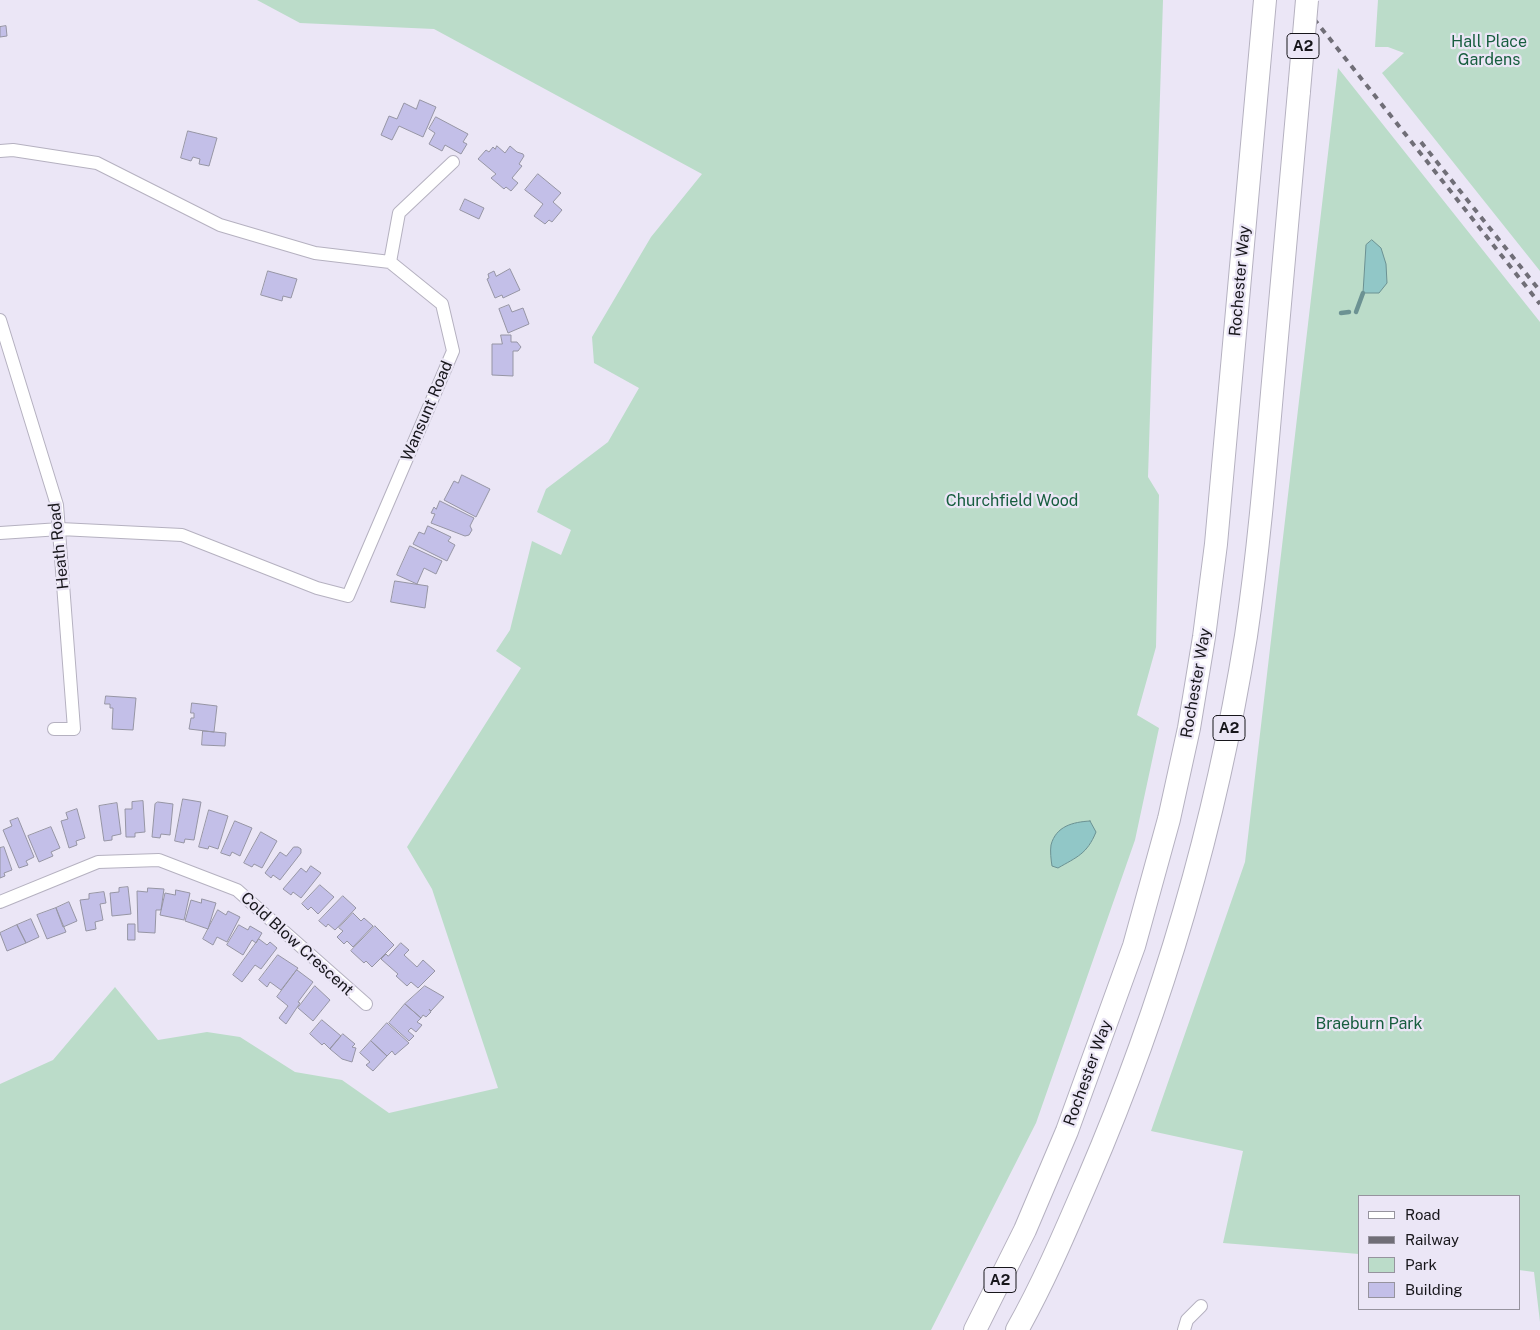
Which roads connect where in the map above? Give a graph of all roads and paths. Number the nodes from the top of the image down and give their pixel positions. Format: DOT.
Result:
graph roads {
  1 [pos="1264,0"];
  2 [pos="1307,0"];
  3 [pos="0,150"];
  4 [pos="453,162"];
  5 [pos="390,262"];
  6 [pos="0,320"];
  7 [pos="60,529"];
  8 [pos="0,533"];
  9 [pos="54,729"];
  10 [pos="0,902"];
  11 [pos="366,1004"];
  12 [pos="1201,1306"];
  13 [pos="975,1330"];
  14 [pos="1016,1330"];
  15 [pos="1184,1330"];
  1 -- 13 [label="highway, Rochester Way / A2"];
  2 -- 14 [label="highway, A2, bridge"];
  3 -- 5 [label="street"];
  4 -- 5 [label="street"];
  5 -- 7 [label="street, Wansunt Road"];
  6 -- 7 [label="street, Heath Road"];
  7 -- 8 [label="street, Wansunt Road"];
  7 -- 9 [label="street, Heath Road"];
  10 -- 11 [label="street, Cold Blow Crescent"];
  12 -- 15 [label="street"];
}
